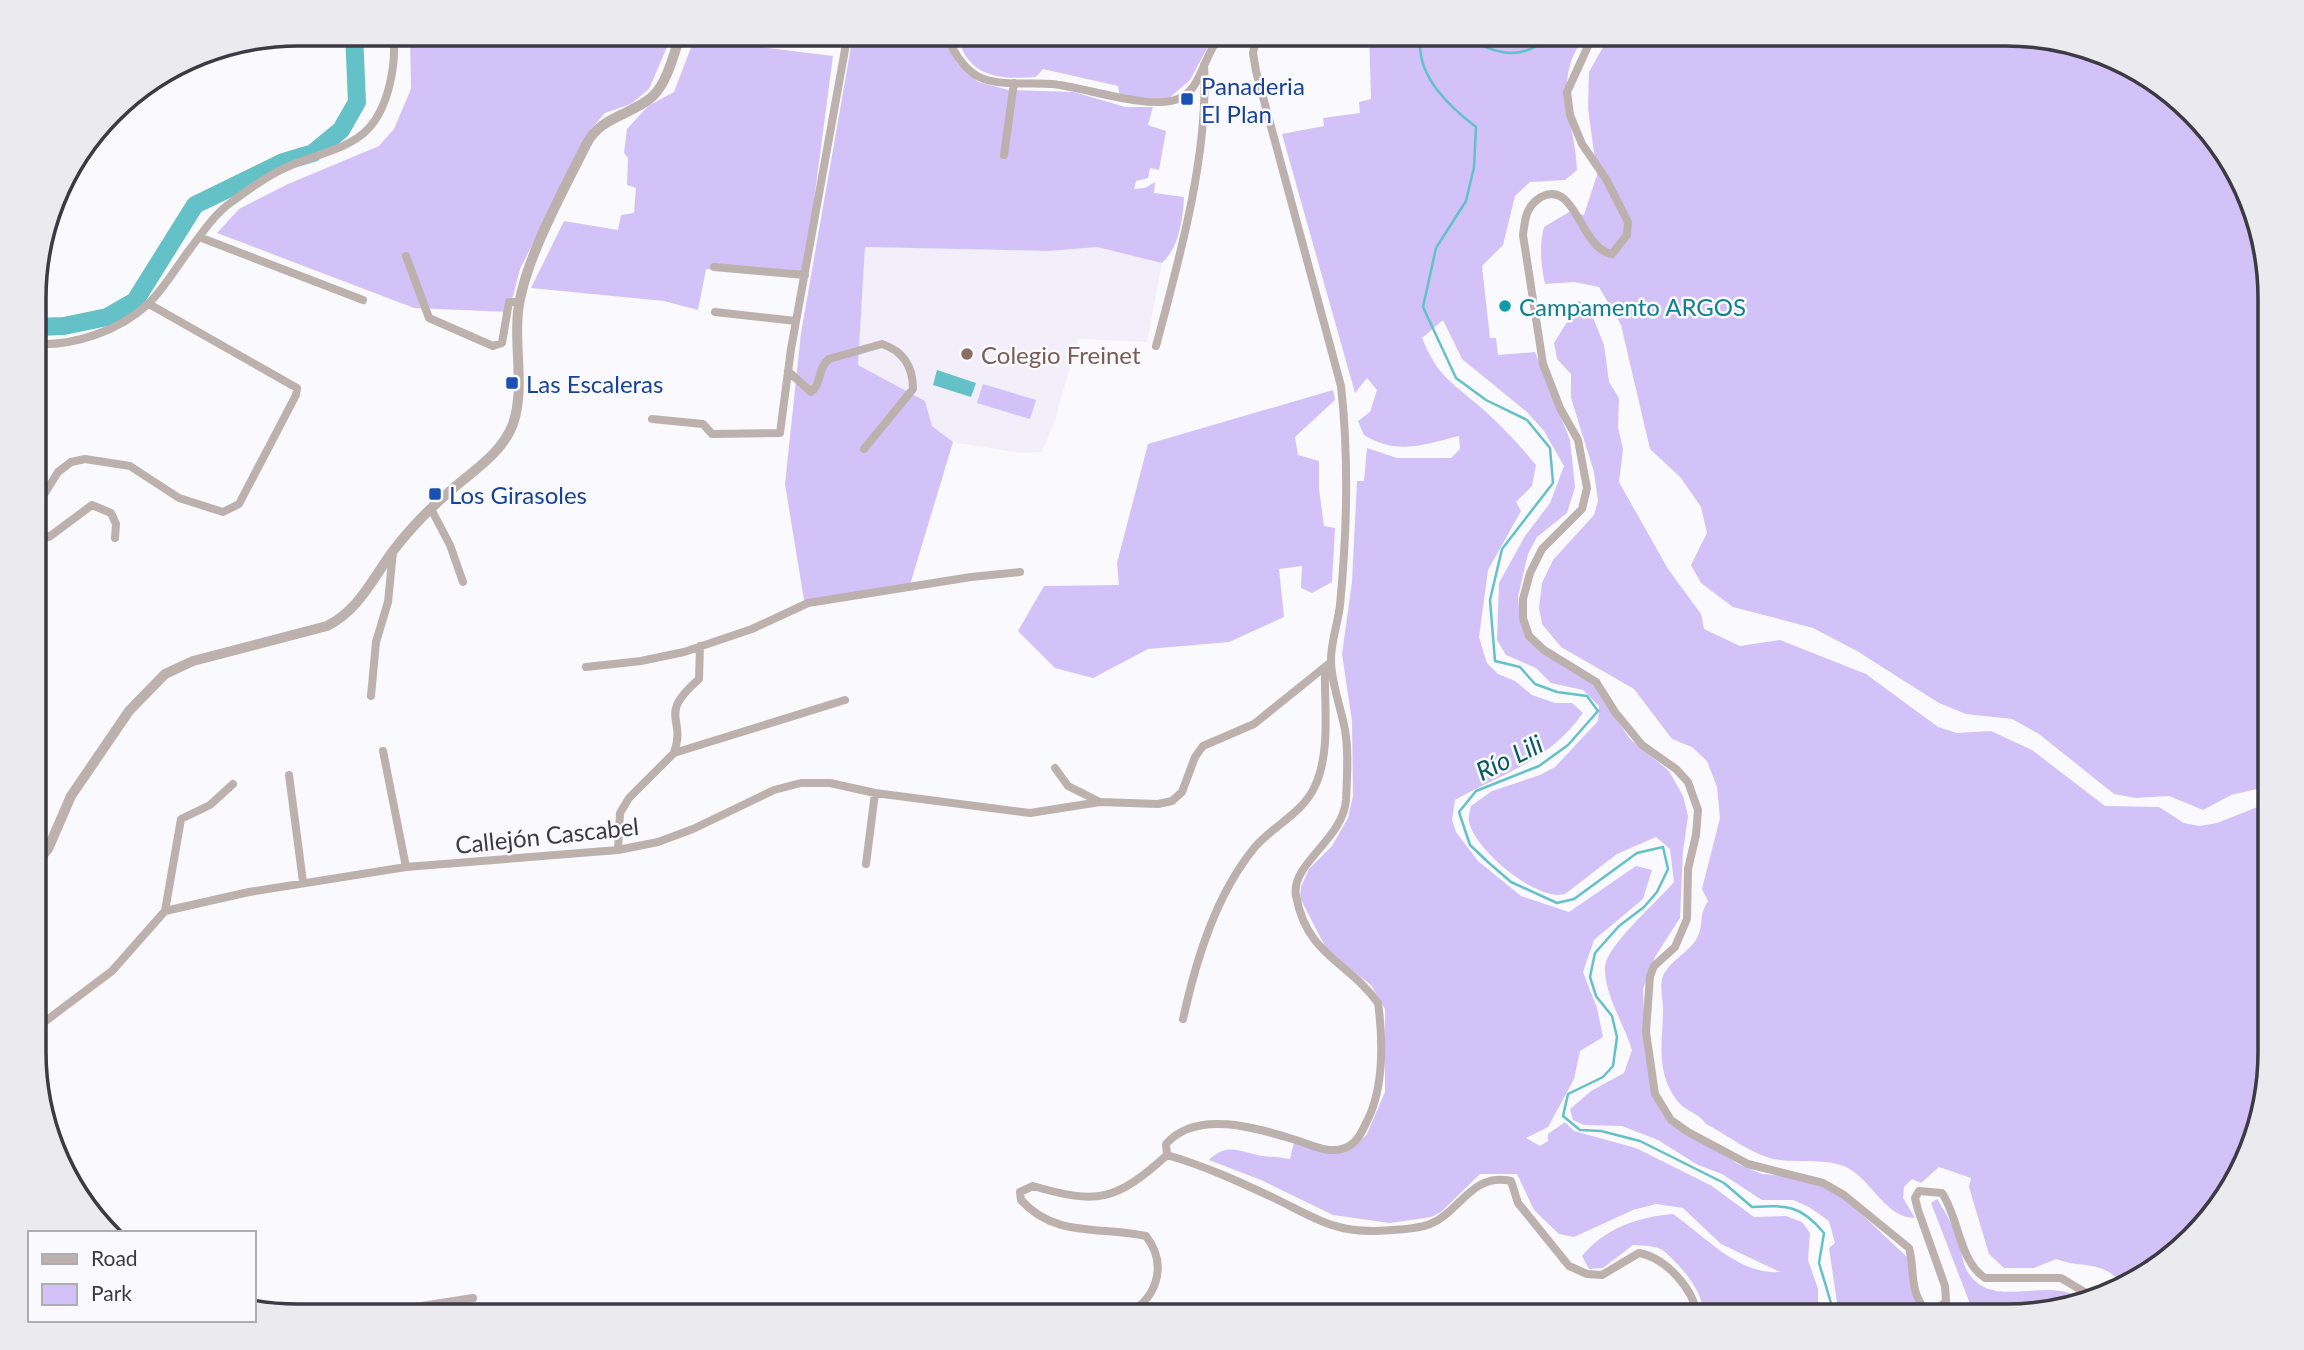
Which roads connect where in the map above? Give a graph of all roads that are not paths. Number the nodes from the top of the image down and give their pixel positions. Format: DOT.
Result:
graph roads {
  1 [pos="393,46"];
  2 [pos="676,46"];
  3 [pos="846,46"];
  4 [pos="950,46"];
  5 [pos="1213,46"];
  6 [pos="1254,46"];
  7 [pos="1588,46"];
  8 [pos="1204,62"];
  9 [pos="1014,83"];
  10 [pos="1004,156"];
  11 [pos="199,237"];
  12 [pos="406,256"];
  13 [pos="713,267"];
  14 [pos="804,275"];
  15 [pos="363,300"];
  16 [pos="519,302"];
  17 [pos="149,304"];
  18 [pos="715,312"];
  19 [pos="796,321"];
  20 [pos="46,344"];
  21 [pos="1156,346"];
  22 [pos="788,371"];
  23 [pos="652,419"];
  24 [pos="864,449"];
  25 [pos="46,492"];
  26 [pos="431,509"];
  27 [pos="46,536"];
  28 [pos="115,538"];
  29 [pos="393,551"];
  30 [pos="1020,572"];
  31 [pos="463,582"];
  32 [pos="700,646"];
  33 [pos="1328,665"];
  34 [pos="586,667"];
  35 [pos="371,696"];
  36 [pos="845,700"];
  37 [pos="383,751"];
  38 [pos="674,753"];
  39 [pos="1055,768"];
  40 [pos="289,775"];
  41 [pos="233,783"];
  42 [pos="875,793"];
  43 [pos="1100,802"];
  44 [pos="618,850"];
  45 [pos="46,852"];
  46 [pos="866,864"];
  47 [pos="406,867"];
  48 [pos="303,882"];
  49 [pos="165,911"];
  50 [pos="1183,1019"];
  51 [pos="46,1021"];
  52 [pos="1167,1155"];
  53 [pos="2084,1292"];
  54 [pos="473,1298"];
  55 [pos="428,1305"];
  56 [pos="1142,1305"];
  57 [pos="1694,1305"];
  58 [pos="1923,1305"];
  59 [pos="1942,1305"];
  1 -- 11 [label="street"];
  2 -- 16 [label="street"];
  3 -- 14 [label="street"];
  4 -- 9 [label="street"];
  5 -- 8 [label="street"];
  6 -- 33 [label="street"];
  7 -- 58 [label="street"];
  8 -- 9 [label="street"];
  8 -- 21 [label="street"];
  9 -- 10 [label="street"];
  11 -- 15 [label="street"];
  11 -- 17 [label="street"];
  12 -- 16 [label="street"];
  13 -- 14 [label="street"];
  14 -- 19 [label="street"];
  16 -- 26 [label="street"];
  17 -- 20 [label="street"];
  17 -- 25 [label="street"];
  18 -- 19 [label="street"];
  19 -- 22 [label="street"];
  22 -- 23 [label="street"];
  22 -- 24 [label="street"];
  26 -- 29 [label="street"];
  26 -- 31 [label="street"];
  27 -- 28 [label="street"];
  29 -- 35 [label="street"];
  29 -- 45 [label="street"];
  30 -- 32 [label="street"];
  32 -- 34 [label="street"];
  32 -- 38 [label="street"];
  33 -- 43 [label="street, Callejón Cascabel"];
  33 -- 50 [label="street"];
  33 -- 52 [label="street"];
  36 -- 38 [label="street"];
  37 -- 47 [label="street"];
  38 -- 44 [label="street"];
  39 -- 43 [label="street"];
  40 -- 48 [label="street"];
  41 -- 49 [label="street"];
  42 -- 43 [label="street, Callejón Cascabel"];
  42 -- 44 [label="street, Callejón Cascabel"];
  42 -- 46 [label="street"];
  44 -- 47 [label="street, Callejón Cascabel"];
  47 -- 48 [label="street, Callejón Cascabel"];
  48 -- 49 [label="street, Callejón Cascabel"];
  49 -- 51 [label="street"];
  52 -- 56 [label="street"];
  52 -- 57 [label="street"];
  53 -- 59 [label="street"];
  54 -- 55 [label="street"];
}
